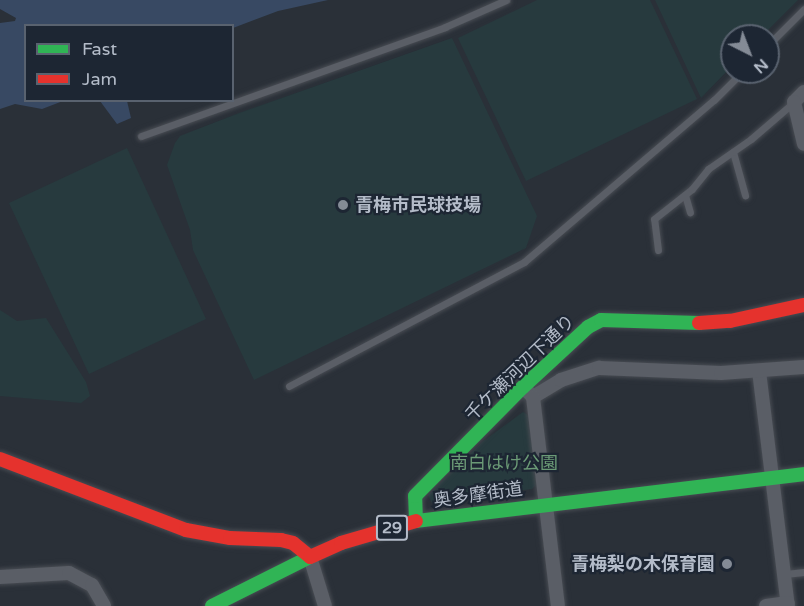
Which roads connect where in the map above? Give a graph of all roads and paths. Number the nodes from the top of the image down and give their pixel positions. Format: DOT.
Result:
graph roads {
  1 [pos="506,0"];
  2 [pos="804,9"];
  3 [pos="780,33"];
  4 [pos="730,84"];
  5 [pos="799,97"];
  6 [pos="141,136"];
  7 [pos="804,144"];
  8 [pos="732,152"];
  9 [pos="685,195"];
  10 [pos="745,195"];
  11 [pos="690,212"];
  12 [pos="658,249"];
  13 [pos="804,306"];
  14 [pos="804,367"];
  15 [pos="759,371"];
  16 [pos="289,386"];
  17 [pos="528,392"];
  18 [pos="0,459"];
  19 [pos="804,474"];
  20 [pos="773,477"];
  21 [pos="546,504"];
  22 [pos="416,521"];
  23 [pos="310,556"];
  24 [pos="804,572"];
  25 [pos="785,574"];
  26 [pos="0,577"];
  27 [pos="788,605"];
  28 [pos="104,606"];
  29 [pos="212,606"];
  30 [pos="325,606"];
  31 [pos="558,606"];
  32 [pos="766,606"];
  1 -- 6 [label="lane"];
  2 -- 3 [label="lane"];
  4 -- 16 [label="lane"];
  5 -- 7 [label="street"];
  5 -- 8 [label="lane"];
  8 -- 9 [label="lane"];
  8 -- 10 [label="lane"];
  9 -- 11 [label="lane"];
  9 -- 12 [label="lane"];
  13 -- 17 [label="main road, 千ケ瀬河辺下通り"];
  14 -- 15 [label="street"];
  15 -- 17 [label="street"];
  15 -- 20 [label="street"];
  17 -- 21 [label="street"];
  17 -- 22 [label="main road, 千ケ瀬河辺下通り"];
  18 -- 23 [label="main road"];
  19 -- 20 [label="main road, 奥多摩街道 / 29"];
  20 -- 21 [label="main road, 奥多摩街道 / 29"];
  20 -- 25 [label="street"];
  21 -- 22 [label="main road, 奥多摩街道 / 29"];
  21 -- 31 [label="street"];
  22 -- 23 [label="main road, 奥多摩街道 / 29"];
  23 -- 29 [label="main road, 29"];
  23 -- 30 [label="street"];
  24 -- 25 [label="lane"];
  25 -- 27 [label="street"];
  26 -- 28 [label="street"];
  27 -- 32 [label="street"];
}
